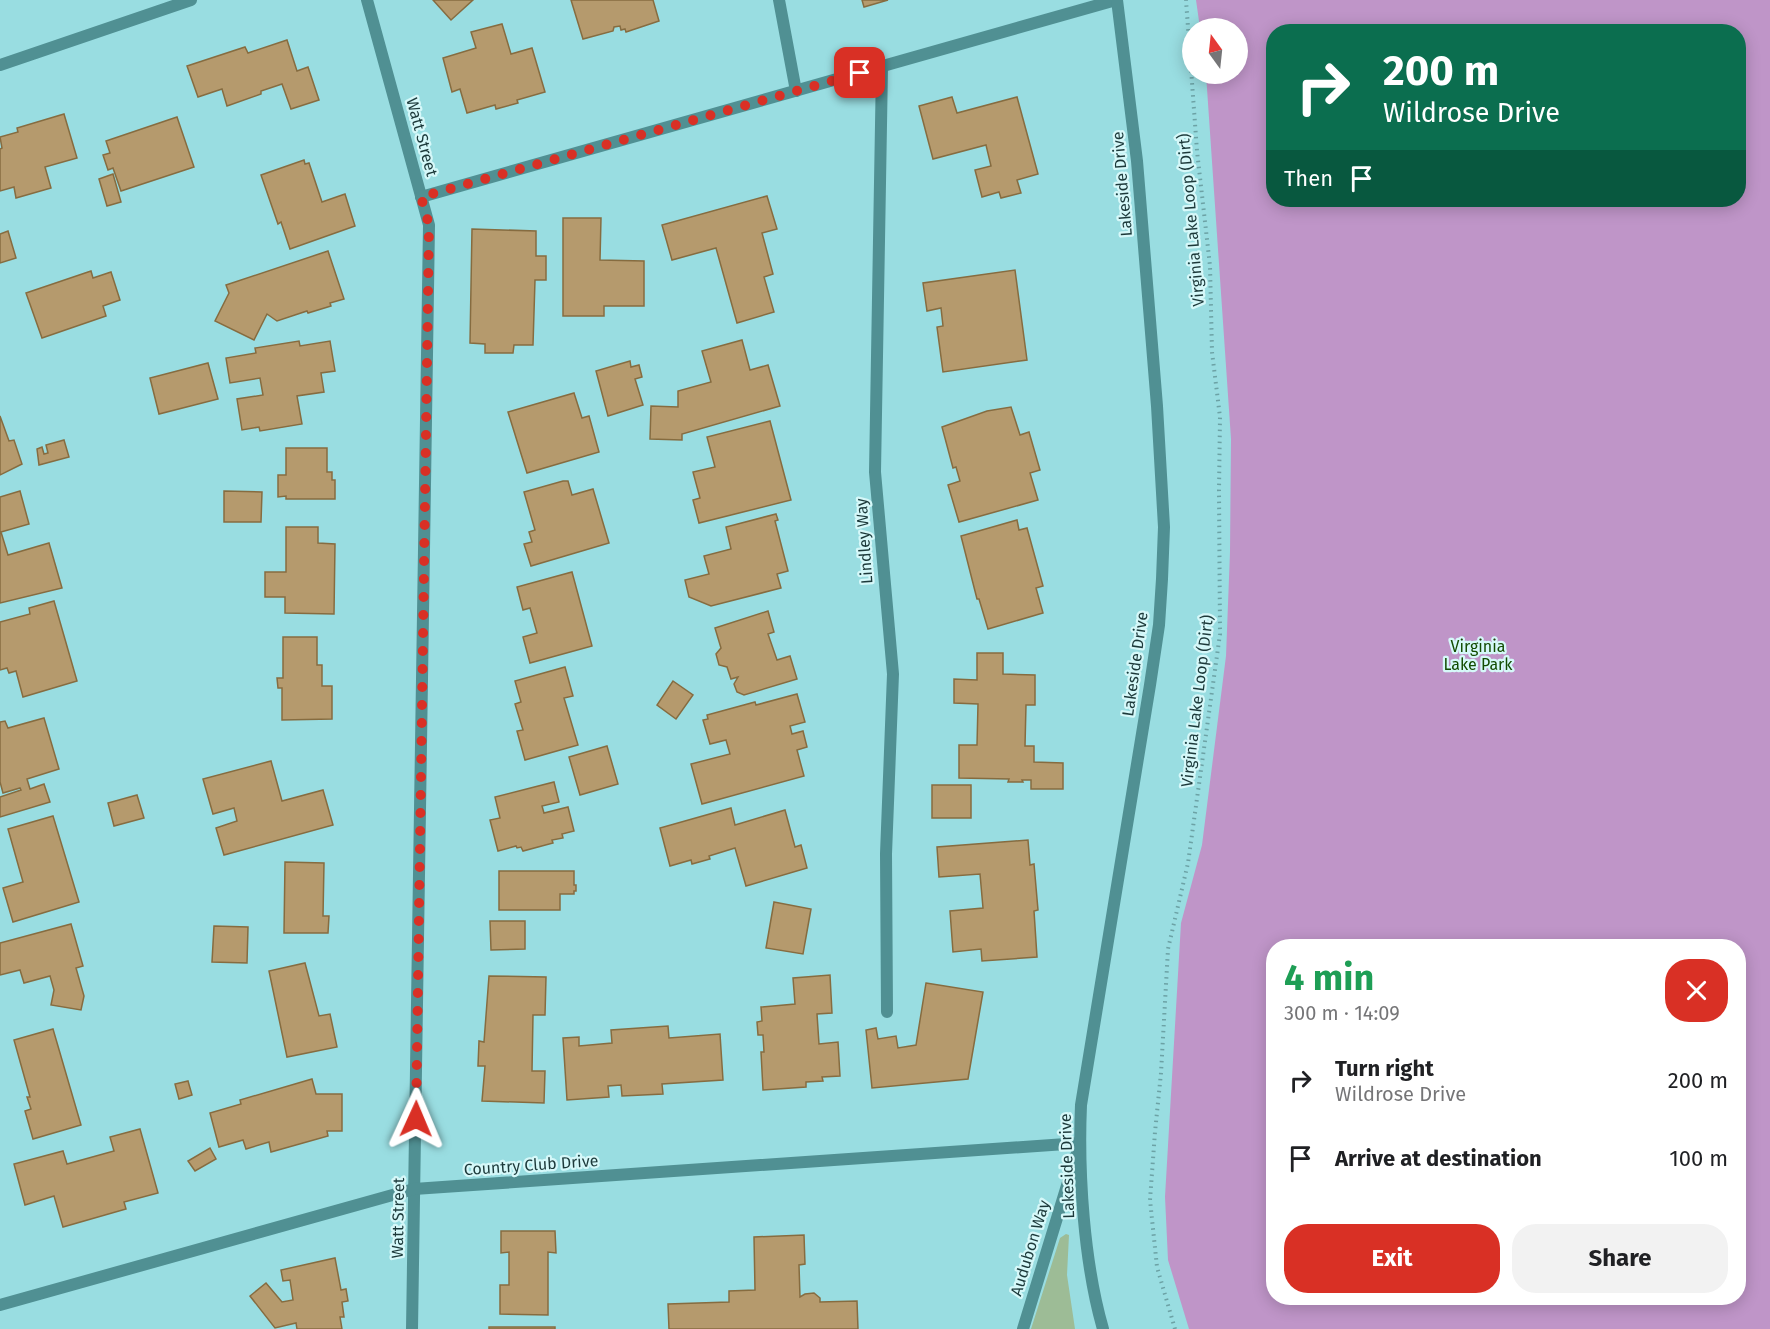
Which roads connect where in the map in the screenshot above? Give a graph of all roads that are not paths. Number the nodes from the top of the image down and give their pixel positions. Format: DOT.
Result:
graph roads {
  1 [pos="191,0"];
  2 [pos="367,0"];
  3 [pos="779,0"];
  4 [pos="1117,0"];
  5 [pos="0,64"];
  6 [pos="882,67"];
  7 [pos="796,92"];
  8 [pos="421,197"];
  9 [pos="886,1011"];
  10 [pos="1080,1143"];
  11 [pos="414,1189"];
  12 [pos="0,1305"];
  13 [pos="412,1329"];
  14 [pos="1023,1329"];
  15 [pos="1103,1329"];
  1 -- 5 [label="street"];
  2 -- 8 [label="street, Watt Street"];
  3 -- 7 [label="street"];
  4 -- 6 [label="street"];
  4 -- 10 [label="street, Lakeside Drive"];
  6 -- 7 [label="street"];
  6 -- 9 [label="street, Lindley Way"];
  7 -- 8 [label="street"];
  8 -- 11 [label="street, Watt Street"];
  10 -- 11 [label="street, Country Club Drive"];
  10 -- 14 [label="street, Audubon Way"];
  10 -- 15 [label="street, Lakeside Drive"];
  11 -- 12 [label="street, Country Club Drive"];
  11 -- 13 [label="street, Watt Street"];
}
